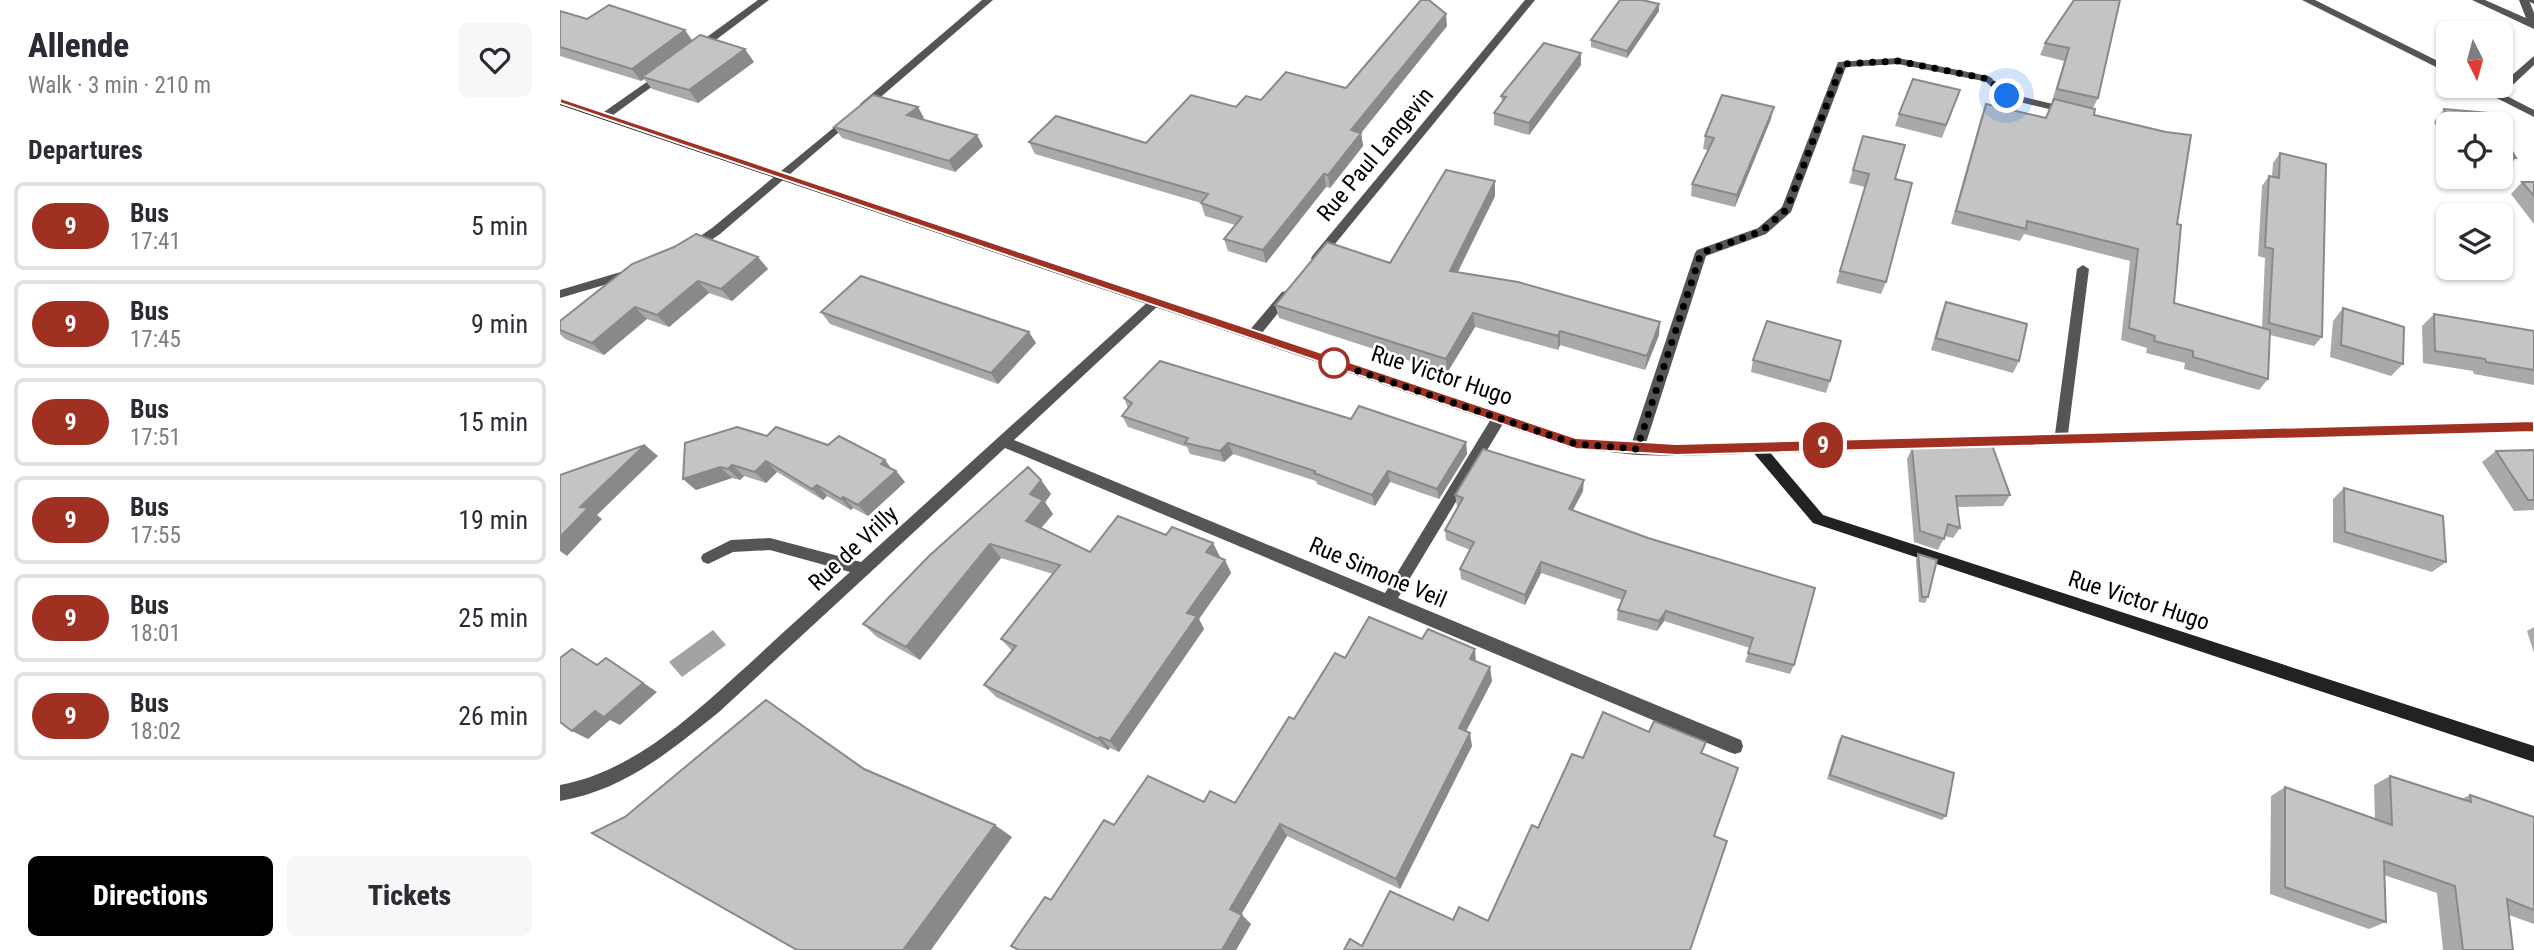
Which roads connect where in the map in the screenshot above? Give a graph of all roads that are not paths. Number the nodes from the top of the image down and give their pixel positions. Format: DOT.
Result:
graph roads {
  1 [pos="764,0"];
  2 [pos="988,0"];
  3 [pos="1530,0"];
  4 [pos="2307,0"];
  5 [pos="2477,0"];
  6 [pos="2524,0"];
  7 [pos="2534,25"];
  8 [pos="690,54"];
  9 [pos="2534,59"];
  10 [pos="2436,64"];
  11 [pos="669,69"];
  12 [pos="2513,79"];
  13 [pos="2502,98"];
  14 [pos="560,101"];
  15 [pos="2083,114"];
  16 [pos="2534,114"];
  17 [pos="605,116"];
  18 [pos="782,176"];
  19 [pos="680,254"];
  20 [pos="1311,265"];
  21 [pos="652,267"];
  22 [pos="2083,269"];
  23 [pos="1293,287"];
  24 [pos="560,294"];
  25 [pos="1155,302"];
  26 [pos="1253,335"];
  27 [pos="1499,418"];
  28 [pos="2534,427"];
  29 [pos="2061,439"];
  30 [pos="1003,440"];
  31 [pos="1757,447"];
  32 [pos="1637,449"];
  33 [pos="708,558"];
  34 [pos="864,569"];
  35 [pos="1388,601"];
  36 [pos="1735,746"];
  37 [pos="2534,754"];
  38 [pos="560,793"];
  1 -- 8 [label="street"];
  2 -- 18 [label="street"];
  3 -- 20 [label="street, Rue Paul Langevin"];
  4 -- 10 [label="street"];
  5 -- 7 [label="street"];
  6 -- 7 [label="street"];
  9 -- 12 [label="street"];
  11 -- 17 [label="street"];
  13 -- 16 [label="street"];
  14 -- 17 [label="street, Rue Victor Hugo"];
  15 -- 32 [label="street"];
  17 -- 18 [label="street, Rue Victor Hugo"];
  18 -- 19 [label="street"];
  18 -- 25 [label="street, Rue Victor Hugo"];
  21 -- 24 [label="street"];
  22 -- 29 [label="street"];
  23 -- 26 [label="street"];
  25 -- 26 [label="street, Rue Victor Hugo"];
  25 -- 30 [label="street, Rue de Vrilly"];
  26 -- 27 [label="street, Rue Victor Hugo"];
  27 -- 32 [label="street, Rue Victor Hugo"];
  27 -- 35 [label="street"];
  28 -- 29 [label="street"];
  29 -- 31 [label="street"];
  30 -- 34 [label="street, Rue de Vrilly"];
  30 -- 35 [label="street, Rue Simone Veil"];
  31 -- 32 [label="street"];
  31 -- 37 [label="street, Rue Victor Hugo"];
  33 -- 34 [label="street"];
  34 -- 38 [label="street, Rue de Vrilly"];
  35 -- 36 [label="street, Rue Simone Veil"];
}
